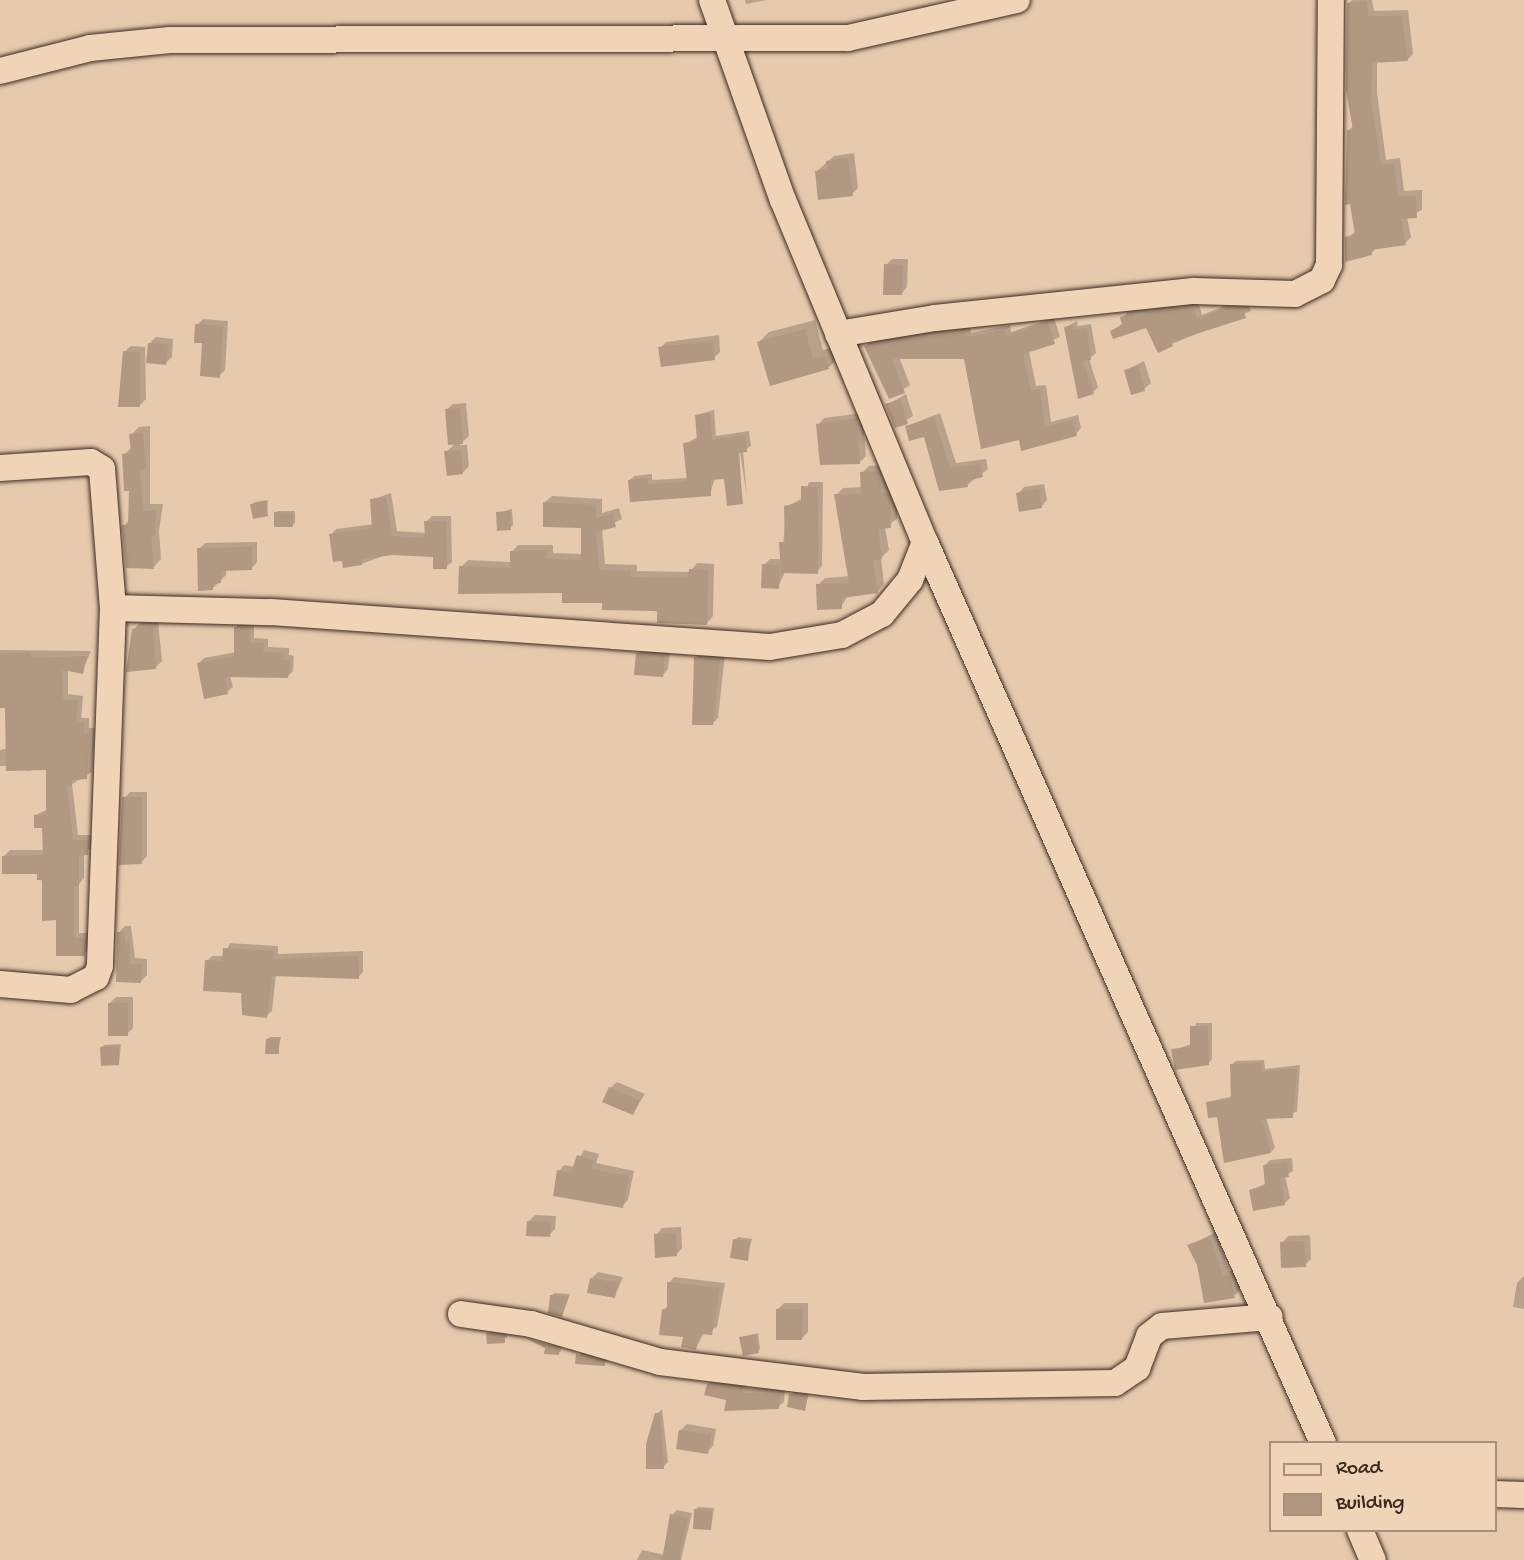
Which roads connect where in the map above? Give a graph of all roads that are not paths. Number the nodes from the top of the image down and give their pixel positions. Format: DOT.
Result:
graph roads {
  1 [pos="712,0"];
  2 [pos="1017,0"];
  3 [pos="1331,0"];
  4 [pos="724,39"];
  5 [pos="0,71"];
  6 [pos="838,334"];
  7 [pos="0,468"];
  8 [pos="925,542"];
  9 [pos="113,608"];
  10 [pos="0,984"];
  11 [pos="461,1314"];
  12 [pos="1270,1317"];
  13 [pos="1322,1441"];
  14 [pos="1496,1494"];
  15 [pos="1524,1495"];
  16 [pos="1361,1532"];
  17 [pos="1373,1560"];
  1 -- 4 [label="street"];
  2 -- 4 [label="street"];
  3 -- 6 [label="street"];
  4 -- 5 [label="street"];
  4 -- 6 [label="street"];
  6 -- 8 [label="street"];
  7 -- 9 [label="street"];
  8 -- 9 [label="street"];
  8 -- 12 [label="street"];
  9 -- 10 [label="street"];
  11 -- 12 [label="street"];
  12 -- 13 [label="street"];
  14 -- 15 [label="street"];
  16 -- 17 [label="street"];
}
